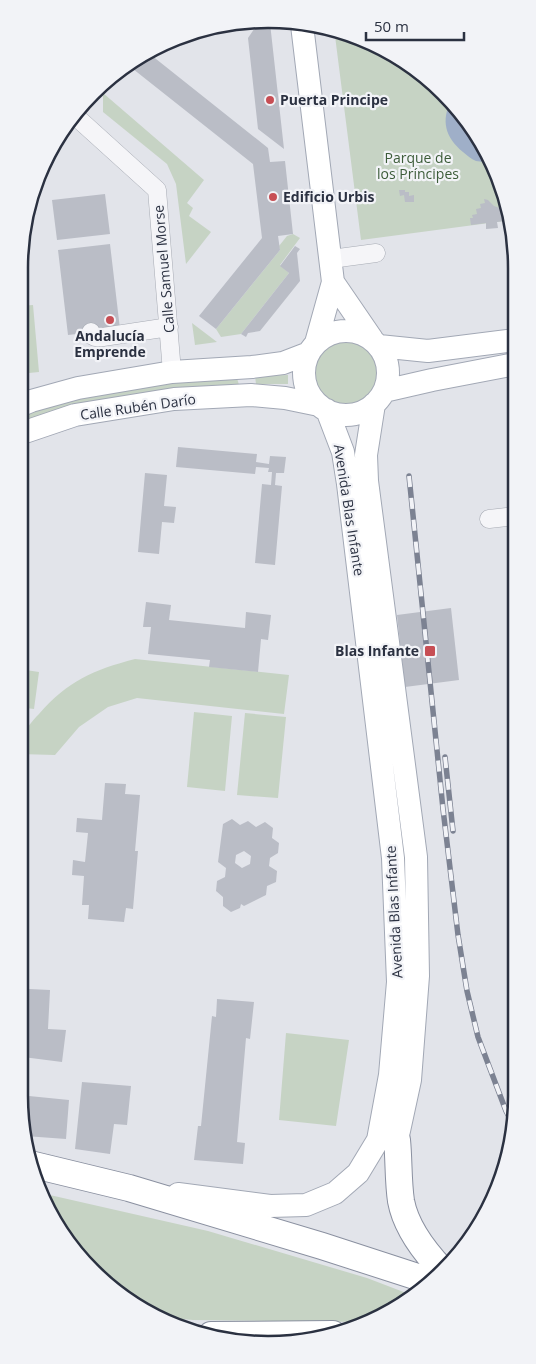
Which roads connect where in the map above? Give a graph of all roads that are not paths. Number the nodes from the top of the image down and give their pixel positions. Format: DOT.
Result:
graph roads {
  1 [pos="303,30"];
  2 [pos="79,119"];
  3 [pos="376,253"];
  4 [pos="331,259"];
  5 [pos="334,282"];
  6 [pos="168,327"];
  7 [pos="91,332"];
  8 [pos="508,341"];
  9 [pos="375,343"];
  10 [pos="312,348"];
  11 [pos="508,365"];
  12 [pos="172,372"];
  13 [pos="379,398"];
  14 [pos="28,402"];
  15 [pos="323,408"];
  16 [pos="28,431"];
  17 [pos="508,517"];
  18 [pos="489,519"];
  19 [pos="397,1140"];
  20 [pos="38,1166"];
  21 [pos="129,1188"];
  22 [pos="438,1266"];
  23 [pos="424,1279"];
  24 [pos="297,1334"];
  25 [pos="243,1335"];
  1 -- 4 [label="main road"];
  2 -- 6 [label="street, Calle Samuel Morse"];
  3 -- 4 [label="street"];
  4 -- 5 [label="main road"];
  5 -- 9 [label="main road"];
  5 -- 10 [label="main road"];
  6 -- 7 [label="street"];
  6 -- 12 [label="street, Calle Samuel Morse"];
  8 -- 9 [label="main road"];
  9 -- 10 [label="main road"];
  9 -- 13 [label="main road"];
  10 -- 12 [label="main road, Calle Rubén Darío"];
  10 -- 15 [label="main road"];
  11 -- 13 [label="main road"];
  12 -- 14 [label="main road, Calle Rubén Darío"];
  13 -- 15 [label="main road"];
  13 -- 19 [label="main road, Avenida Blas Infante"];
  15 -- 16 [label="main road, Calle Rubén Darío"];
  15 -- 21 [label="main road, Avenida Blas Infante"];
  17 -- 18 [label="street"];
  19 -- 22 [label="highway"];
  20 -- 21 [label="highway"];
  21 -- 23 [label="highway"];
  24 -- 25 [label="highway"];
}
